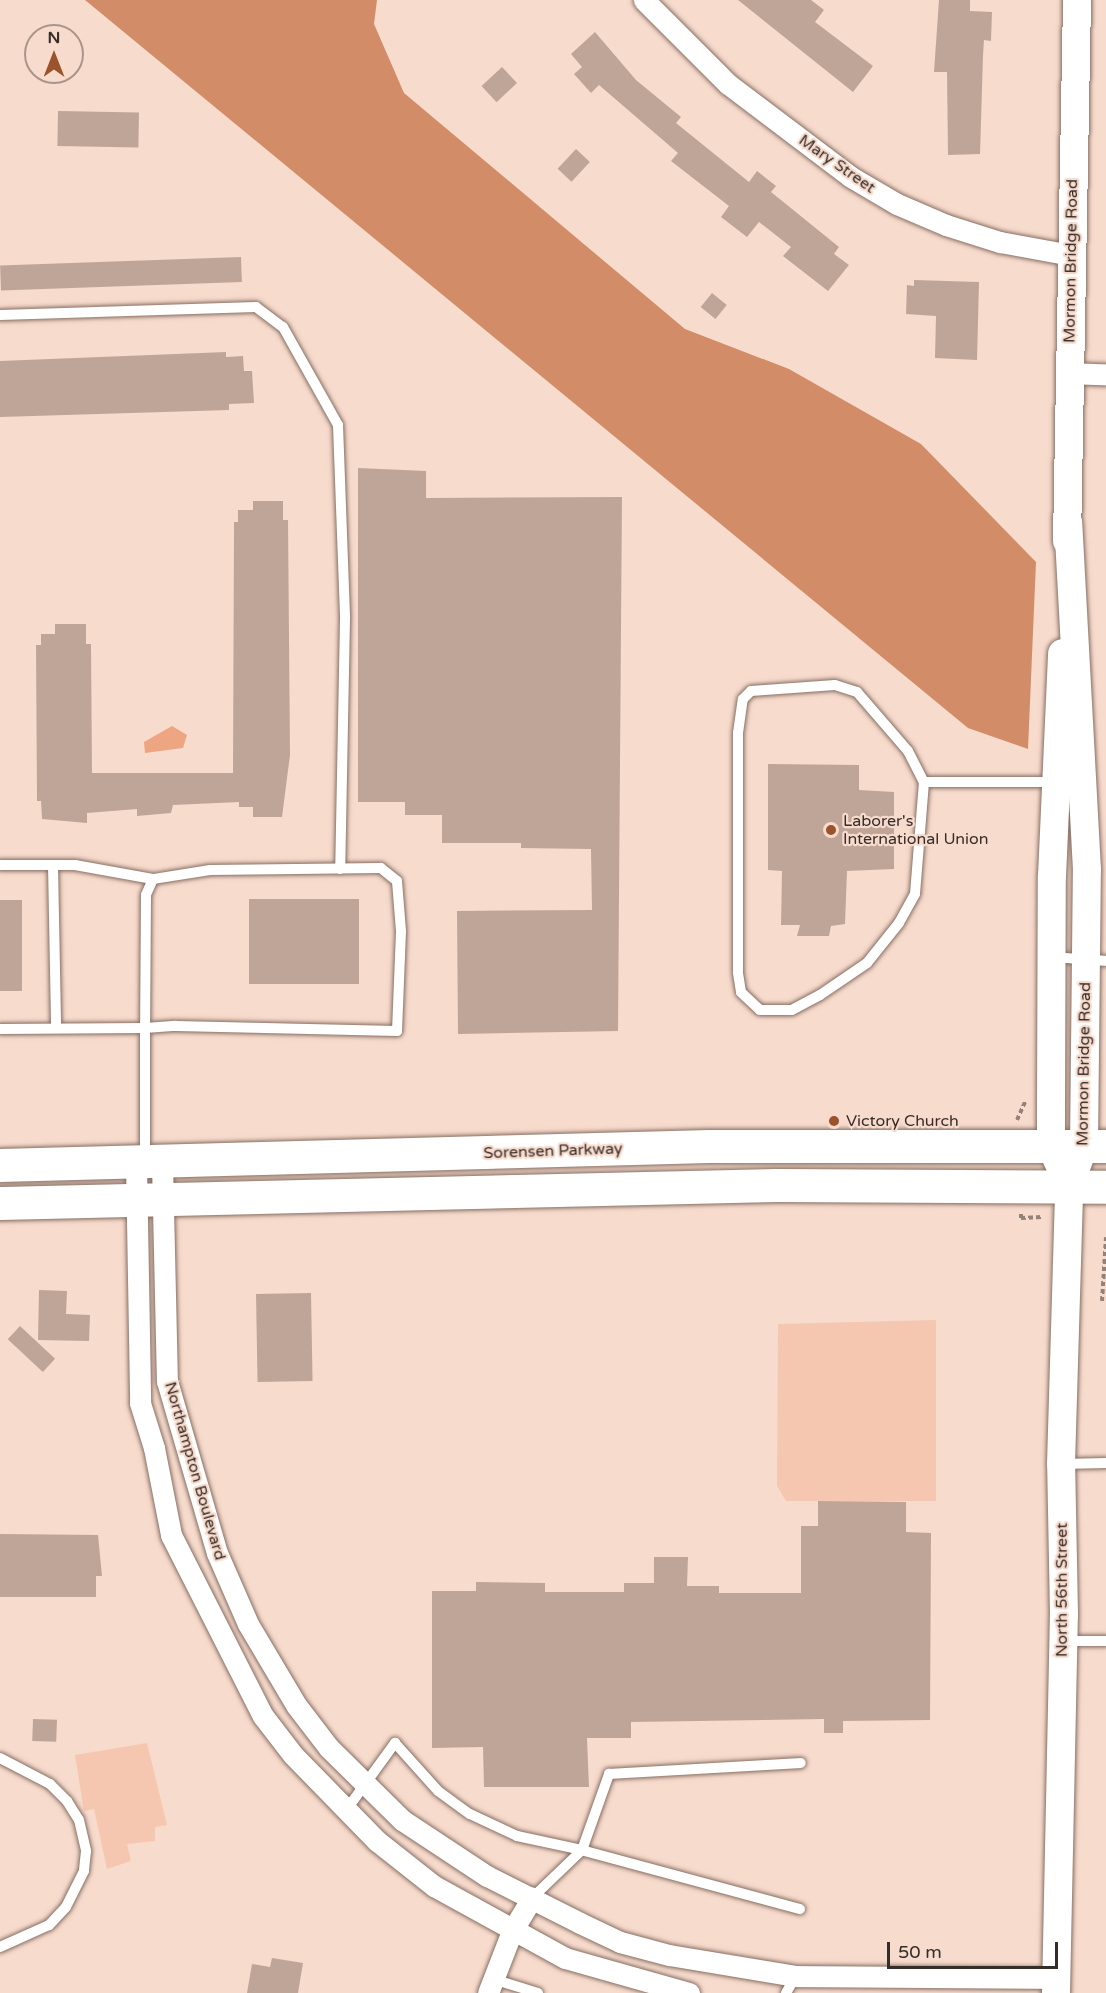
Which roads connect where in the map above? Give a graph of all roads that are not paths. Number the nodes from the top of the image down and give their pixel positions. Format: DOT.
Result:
graph roads {
  1 [pos="644,0"];
  2 [pos="1077,0"];
  3 [pos="1071,255"];
  4 [pos="0,315"];
  5 [pos="1069,373"];
  6 [pos="1106,374"];
  7 [pos="1070,781"];
  8 [pos="924,782"];
  9 [pos="0,865"];
  10 [pos="53,865"];
  11 [pos="340,869"];
  12 [pos="153,879"];
  13 [pos="1051,957"];
  14 [pos="1096,959"];
  15 [pos="56,1028"];
  16 [pos="145,1028"];
  17 [pos="0,1029"];
  18 [pos="1095,1146"];
  19 [pos="1051,1147"];
  20 [pos="148,1163"];
  21 [pos="0,1165"];
  22 [pos="1069,1186"];
  23 [pos="1106,1186"];
  24 [pos="0,1203"];
  25 [pos="149,1203"];
  26 [pos="1106,1463"];
  27 [pos="1061,1464"];
  28 [pos="1063,1641"];
  29 [pos="1106,1641"];
  30 [pos="0,1758"];
  31 [pos="801,1763"];
  32 [pos="368,1784"];
  33 [pos="347,1809"];
  34 [pos="582,1850"];
  35 [pos="532,1898"];
  36 [pos="800,1909"];
  37 [pos="512,1931"];
  38 [pos="0,1947"];
  39 [pos="791,1984"];
  40 [pos="1056,1986"];
  41 [pos="492,1987"];
  42 [pos="538,1993"];
  43 [pos="689,1993"];
  1 -- 3 [label="street, Mary Street"];
  2 -- 3 [label="main road, Mormon Bridge Road"];
  3 -- 5 [label="main road, Mormon Bridge Road"];
  4 -- 11 [label="lane"];
  5 -- 6 [label="street"];
  5 -- 7 [label="main road, Mormon Bridge Road"];
  7 -- 8 [label="lane"];
  7 -- 13 [label="main road, Mormon Bridge Road"];
  7 -- 14 [label="main road, Mormon Bridge Road"];
  8 -- 8 [label="lane"];
  9 -- 10 [label="lane"];
  10 -- 12 [label="lane"];
  10 -- 15 [label="lane"];
  11 -- 12 [label="lane"];
  11 -- 16 [label="lane"];
  12 -- 16 [label="lane"];
  13 -- 14 [label="lane"];
  13 -- 19 [label="main road, Mormon Bridge Road"];
  14 -- 18 [label="main road, Mormon Bridge Road"];
  15 -- 16 [label="lane"];
  15 -- 17 [label="lane"];
  16 -- 20 [label="lane"];
  18 -- 19 [label="main road, Sorensen Parkway"];
  18 -- 22 [label="main road, Mormon Bridge Road"];
  19 -- 20 [label="main road, Sorensen Parkway"];
  19 -- 22 [label="main road, Mormon Bridge Road"];
  20 -- 21 [label="main road, Sorensen Parkway"];
  20 -- 25 [label="street, Northampton Boulevard"];
  22 -- 23 [label="main road"];
  22 -- 25 [label="main road"];
  22 -- 27 [label="main road, North 56th Street"];
  24 -- 25 [label="main road"];
  25 -- 32 [label="street, Northampton Boulevard"];
  25 -- 33 [label="street, Northampton Boulevard"];
  26 -- 27 [label="lane"];
  27 -- 28 [label="main road, North 56th Street"];
  28 -- 29 [label="lane"];
  28 -- 40 [label="main road, North 56th Street"];
  30 -- 38 [label="lane"];
  31 -- 34 [label="lane"];
  32 -- 33 [label="lane"];
  32 -- 34 [label="lane"];
  32 -- 35 [label="street, Northampton Boulevard"];
  33 -- 37 [label="street, Northampton Boulevard"];
  34 -- 35 [label="lane"];
  34 -- 36 [label="lane"];
  35 -- 37 [label="street"];
  35 -- 39 [label="street, Northampton Boulevard"];
  37 -- 41 [label="street"];
  37 -- 43 [label="street, Northampton Boulevard"];
  39 -- 40 [label="street, Northampton Boulevard"];
  41 -- 42 [label="lane"];
}
